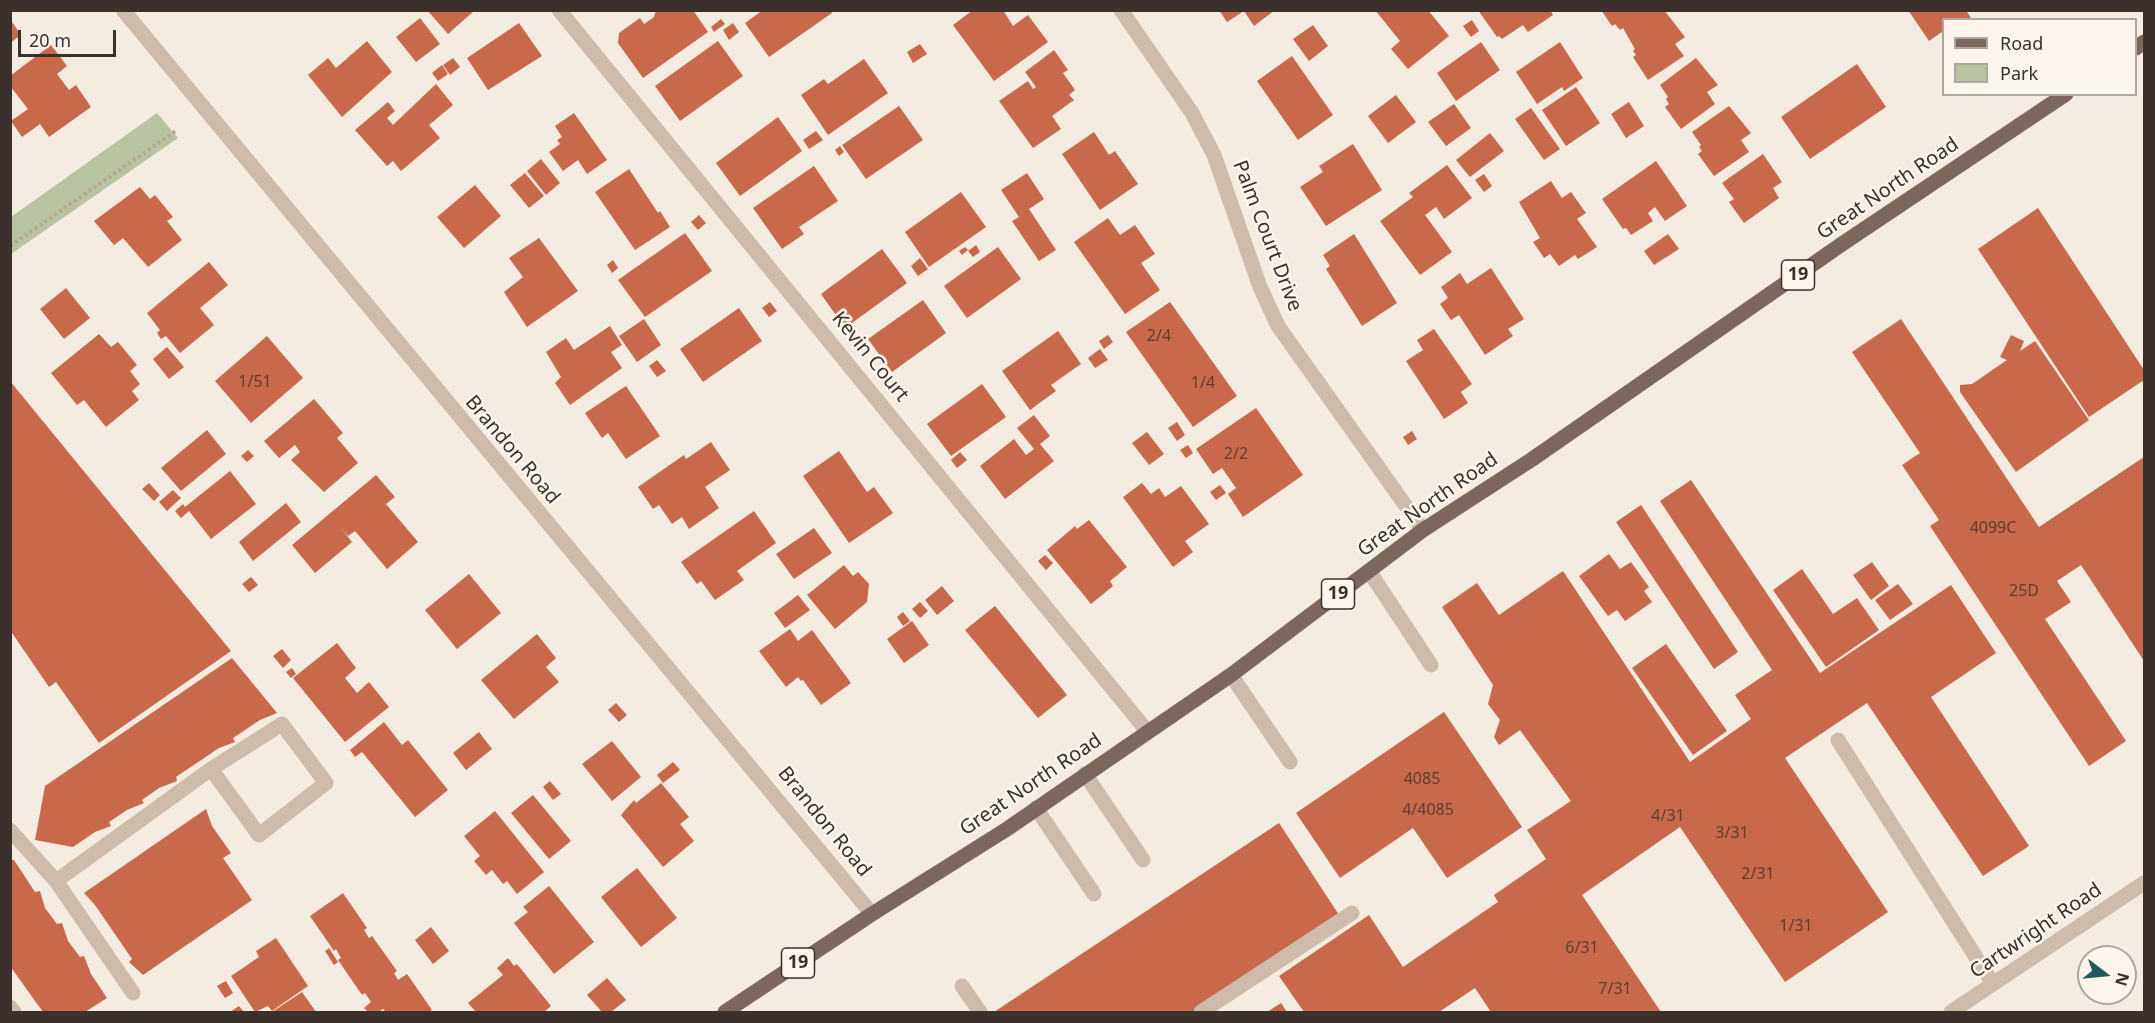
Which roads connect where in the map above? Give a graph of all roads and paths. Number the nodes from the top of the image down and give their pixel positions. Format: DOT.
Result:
graph roads {
  1 [pos="123,10"];
  2 [pos="559,10"];
  3 [pos="1121,10"];
  4 [pos="2063,96"];
  5 [pos="177,130"];
  6 [pos="10,246"];
  7 [pos="1423,530"];
  8 [pos="1369,571"];
  9 [pos="1431,665"];
  10 [pos="1231,675"];
  11 [pos="1147,731"];
  12 [pos="1838,740"];
  13 [pos="1290,762"];
  14 [pos="211,769"];
  15 [pos="1085,774"];
  16 [pos="1036,808"];
  17 [pos="10,830"];
  18 [pos="1143,860"];
  19 [pos="56,882"];
  20 [pos="2145,884"];
  21 [pos="1094,894"];
  22 [pos="1352,913"];
  23 [pos="872,914"];
  24 [pos="1994,984"];
  25 [pos="962,986"];
  26 [pos="133,993"];
  27 [pos="10,1007"];
  28 [pos="14,1012"];
  29 [pos="725,1012"];
  30 [pos="980,1012"];
  31 [pos="1202,1012"];
  32 [pos="1951,1012"];
  1 -- 23 [label="street, Brandon Road"];
  2 -- 11 [label="street, Kevin Court"];
  3 -- 7 [label="street, Palm Court Drive"];
  4 -- 7 [label="main road, Great North Road / 19"];
  5 -- 6 [label="path"];
  7 -- 8 [label="main road, Great North Road / 19"];
  8 -- 9 [label="street"];
  8 -- 10 [label="main road, Great North Road / 19"];
  10 -- 11 [label="main road, Great North Road / 19"];
  10 -- 13 [label="street"];
  11 -- 15 [label="main road, Great North Road / 19"];
  12 -- 24 [label="street"];
  14 -- 14 [label="street"];
  14 -- 19 [label="street"];
  15 -- 16 [label="main road, Great North Road / 19"];
  15 -- 18 [label="street"];
  16 -- 21 [label="street"];
  16 -- 23 [label="main road, Great North Road / 19"];
  17 -- 19 [label="street"];
  19 -- 26 [label="street"];
  20 -- 24 [label="street, Cartwright Road"];
  22 -- 31 [label="street"];
  23 -- 29 [label="main road, Great North Road / 19"];
  24 -- 32 [label="street, Cartwright Road"];
  25 -- 30 [label="street"];
  27 -- 28 [label="street"];
}
